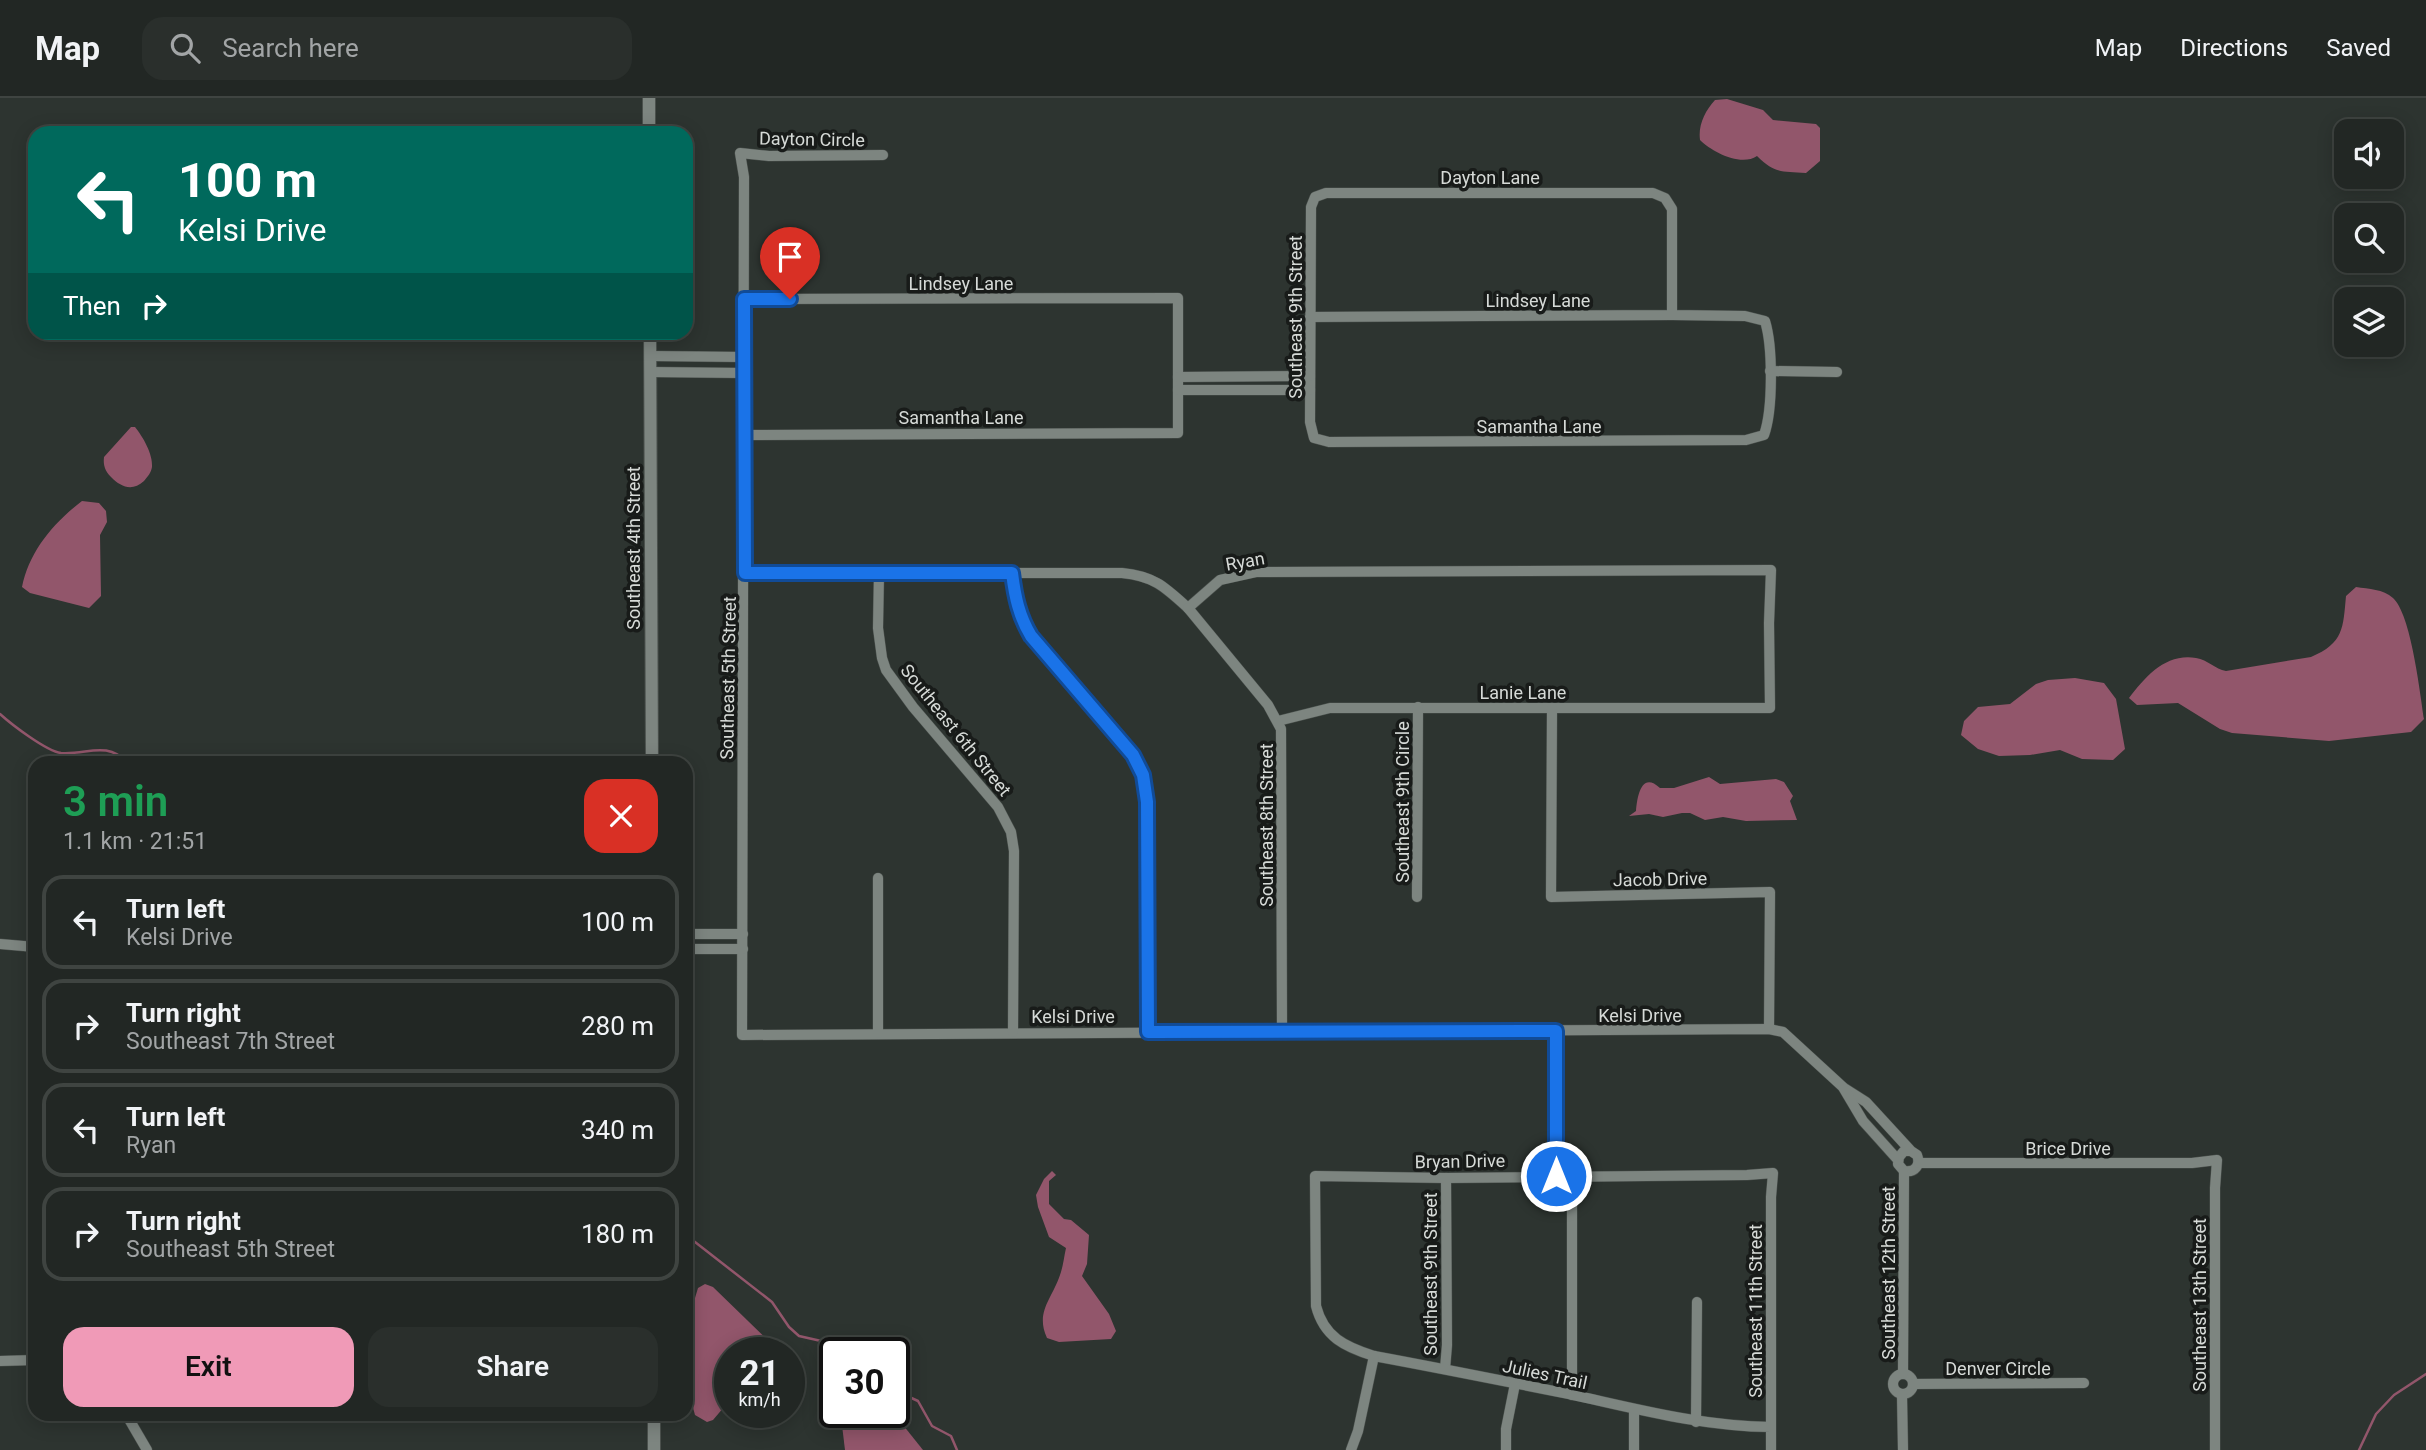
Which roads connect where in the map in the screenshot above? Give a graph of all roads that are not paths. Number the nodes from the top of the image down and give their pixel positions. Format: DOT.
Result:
graph roads {
  1 [pos="649,98"];
  2 [pos="649,126"];
  3 [pos="740,153"];
  4 [pos="883,155"];
  5 [pos="1315,197"];
  6 [pos="744,299"];
  7 [pos="1672,315"];
  8 [pos="1310,317"];
  9 [pos="650,340"];
  10 [pos="650,356"];
  11 [pos="744,357"];
  12 [pos="1770,371"];
  13 [pos="650,372"];
  14 [pos="1838,372"];
  15 [pos="744,373"];
  16 [pos="1310,376"];
  17 [pos="1178,377"];
  18 [pos="1178,390"];
  19 [pos="1310,390"];
  20 [pos="745,435"];
  21 [pos="1314,438"];
  22 [pos="745,573"];
  23 [pos="879,573"];
  24 [pos="1012,573"];
  25 [pos="1188,608"];
  26 [pos="1418,707"];
  27 [pos="1552,708"];
  28 [pos="1770,708"];
  29 [pos="1279,722"];
  30 [pos="652,756"];
  31 [pos="878,878"];
  32 [pos="1417,897"];
  33 [pos="693,934"];
  34 [pos="743,934"];
  35 [pos="0,944"];
  36 [pos="28,946"];
  37 [pos="693,949"];
  38 [pos="743,949"];
  39 [pos="1769,1029"];
  40 [pos="1556,1031"];
  41 [pos="878,1032"];
  42 [pos="1013,1032"];
  43 [pos="1148,1032"];
  44 [pos="1282,1032"];
  45 [pos="742,1035"];
  46 [pos="1844,1088"];
  47 [pos="1911,1151"];
  48 [pos="1898,1160"];
  49 [pos="2217,1160"];
  50 [pos="1919,1163"];
  51 [pos="1904,1171"];
  52 [pos="1773,1173"];
  53 [pos="1556,1176"];
  54 [pos="1572,1177"];
  55 [pos="1446,1178"];
  56 [pos="1697,1302"];
  57 [pos="1323,1325"];
  58 [pos="1374,1356"];
  59 [pos="28,1360"];
  60 [pos="0,1361"];
  61 [pos="1445,1369"];
  62 [pos="1903,1374"];
  63 [pos="2084,1383"];
  64 [pos="1515,1384"];
  65 [pos="1913,1384"];
  66 [pos="1572,1395"];
  67 [pos="1902,1395"];
  68 [pos="1634,1410"];
  69 [pos="130,1421"];
  70 [pos="654,1421"];
  71 [pos="1696,1422"];
  72 [pos="1771,1427"];
  73 [pos="147,1450"];
  74 [pos="654,1450"];
  75 [pos="1351,1450"];
  76 [pos="1506,1450"];
  77 [pos="1634,1450"];
  78 [pos="1771,1450"];
  79 [pos="1903,1450"];
  80 [pos="2215,1450"];
  1 -- 2 [label="main road"];
  3 -- 4 [label="street, Dayton Circle"];
  3 -- 6 [label="street, Southeast 5th Street"];
  5 -- 7 [label="street, Dayton Lane"];
  5 -- 8 [label="street, Southeast 9th Street"];
  6 -- 11 [label="street, Southeast 5th Street"];
  6 -- 17 [label="street, Lindsey Lane"];
  7 -- 8 [label="street, Lindsey Lane"];
  7 -- 12 [label="street, Lindsey Lane"];
  8 -- 16 [label="street, Southeast 9th Street"];
  9 -- 10 [label="main road, Southeast 4th Street"];
  10 -- 11 [label="street"];
  10 -- 13 [label="main road, Southeast 4th Street"];
  11 -- 15 [label="street, Southeast 5th Street"];
  12 -- 14 [label="street"];
  12 -- 21 [label="street, Samantha Lane"];
  13 -- 15 [label="street"];
  13 -- 30 [label="main road, Southeast 4th Street"];
  15 -- 20 [label="street, Southeast 5th Street"];
  16 -- 17 [label="street"];
  16 -- 19 [label="street, Southeast 9th Street"];
  17 -- 18 [label="street"];
  18 -- 19 [label="street"];
  18 -- 20 [label="street, Samantha Lane"];
  19 -- 21 [label="street, Southeast 9th Street"];
  20 -- 22 [label="street, Southeast 5th Street"];
  22 -- 23 [label="street"];
  22 -- 34 [label="street, Southeast 5th Street"];
  23 -- 24 [label="street"];
  23 -- 42 [label="street, Southeast 6th Street"];
  24 -- 25 [label="street"];
  24 -- 43 [label="street"];
  25 -- 28 [label="street, Ryan"];
  25 -- 29 [label="street, Southeast 8th Street"];
  26 -- 27 [label="street, Lanie Lane"];
  26 -- 29 [label="street, Lanie Lane"];
  26 -- 32 [label="street, Southeast 9th Circle"];
  27 -- 28 [label="street, Lanie Lane"];
  27 -- 39 [label="street, Jacob Drive"];
  29 -- 44 [label="street, Southeast 8th Street"];
  31 -- 41 [label="street"];
  33 -- 34 [label="street"];
  34 -- 38 [label="street, Southeast 5th Street"];
  35 -- 36 [label="street"];
  37 -- 38 [label="street"];
  38 -- 45 [label="street, Southeast 5th Street"];
  39 -- 40 [label="street, Kelsi Drive"];
  39 -- 46 [label="street"];
  40 -- 44 [label="street, Kelsi Drive"];
  40 -- 53 [label="street"];
  41 -- 42 [label="street, Kelsi Drive"];
  41 -- 45 [label="street, Kelsi Drive"];
  42 -- 43 [label="street, Kelsi Drive"];
  43 -- 44 [label="street, Kelsi Drive"];
  46 -- 47 [label="street"];
  46 -- 48 [label="street"];
  47 -- 48 [label="street"];
  47 -- 50 [label="street"];
  48 -- 51 [label="street"];
  49 -- 50 [label="street, Brice Drive"];
  49 -- 80 [label="street, Southeast 13th Street"];
  50 -- 51 [label="street"];
  51 -- 62 [label="street, Southeast 12th Street"];
  52 -- 54 [label="street, Bryan Drive"];
  52 -- 72 [label="street, Southeast 11th Street"];
  53 -- 54 [label="street, Bryan Drive"];
  53 -- 55 [label="street, Bryan Drive"];
  54 -- 66 [label="street"];
  55 -- 57 [label="street, Bryan Drive"];
  55 -- 61 [label="street, Southeast 9th Street"];
  56 -- 71 [label="street"];
  57 -- 58 [label="street, Julies Trail"];
  58 -- 61 [label="street, Julies Trail"];
  58 -- 75 [label="street"];
  59 -- 60 [label="street"];
  61 -- 64 [label="street, Julies Trail"];
  62 -- 65 [label="street"];
  62 -- 67 [label="street"];
  63 -- 65 [label="street, Denver Circle"];
  64 -- 66 [label="street, Julies Trail"];
  64 -- 76 [label="street"];
  65 -- 67 [label="street"];
  66 -- 68 [label="street, Julies Trail"];
  67 -- 79 [label="street"];
  68 -- 71 [label="street, Julies Trail"];
  68 -- 77 [label="street"];
  69 -- 73 [label="street"];
  70 -- 74 [label="main road"];
  71 -- 72 [label="street, Julies Trail"];
  72 -- 78 [label="street, Southeast 11th Street"];
}
